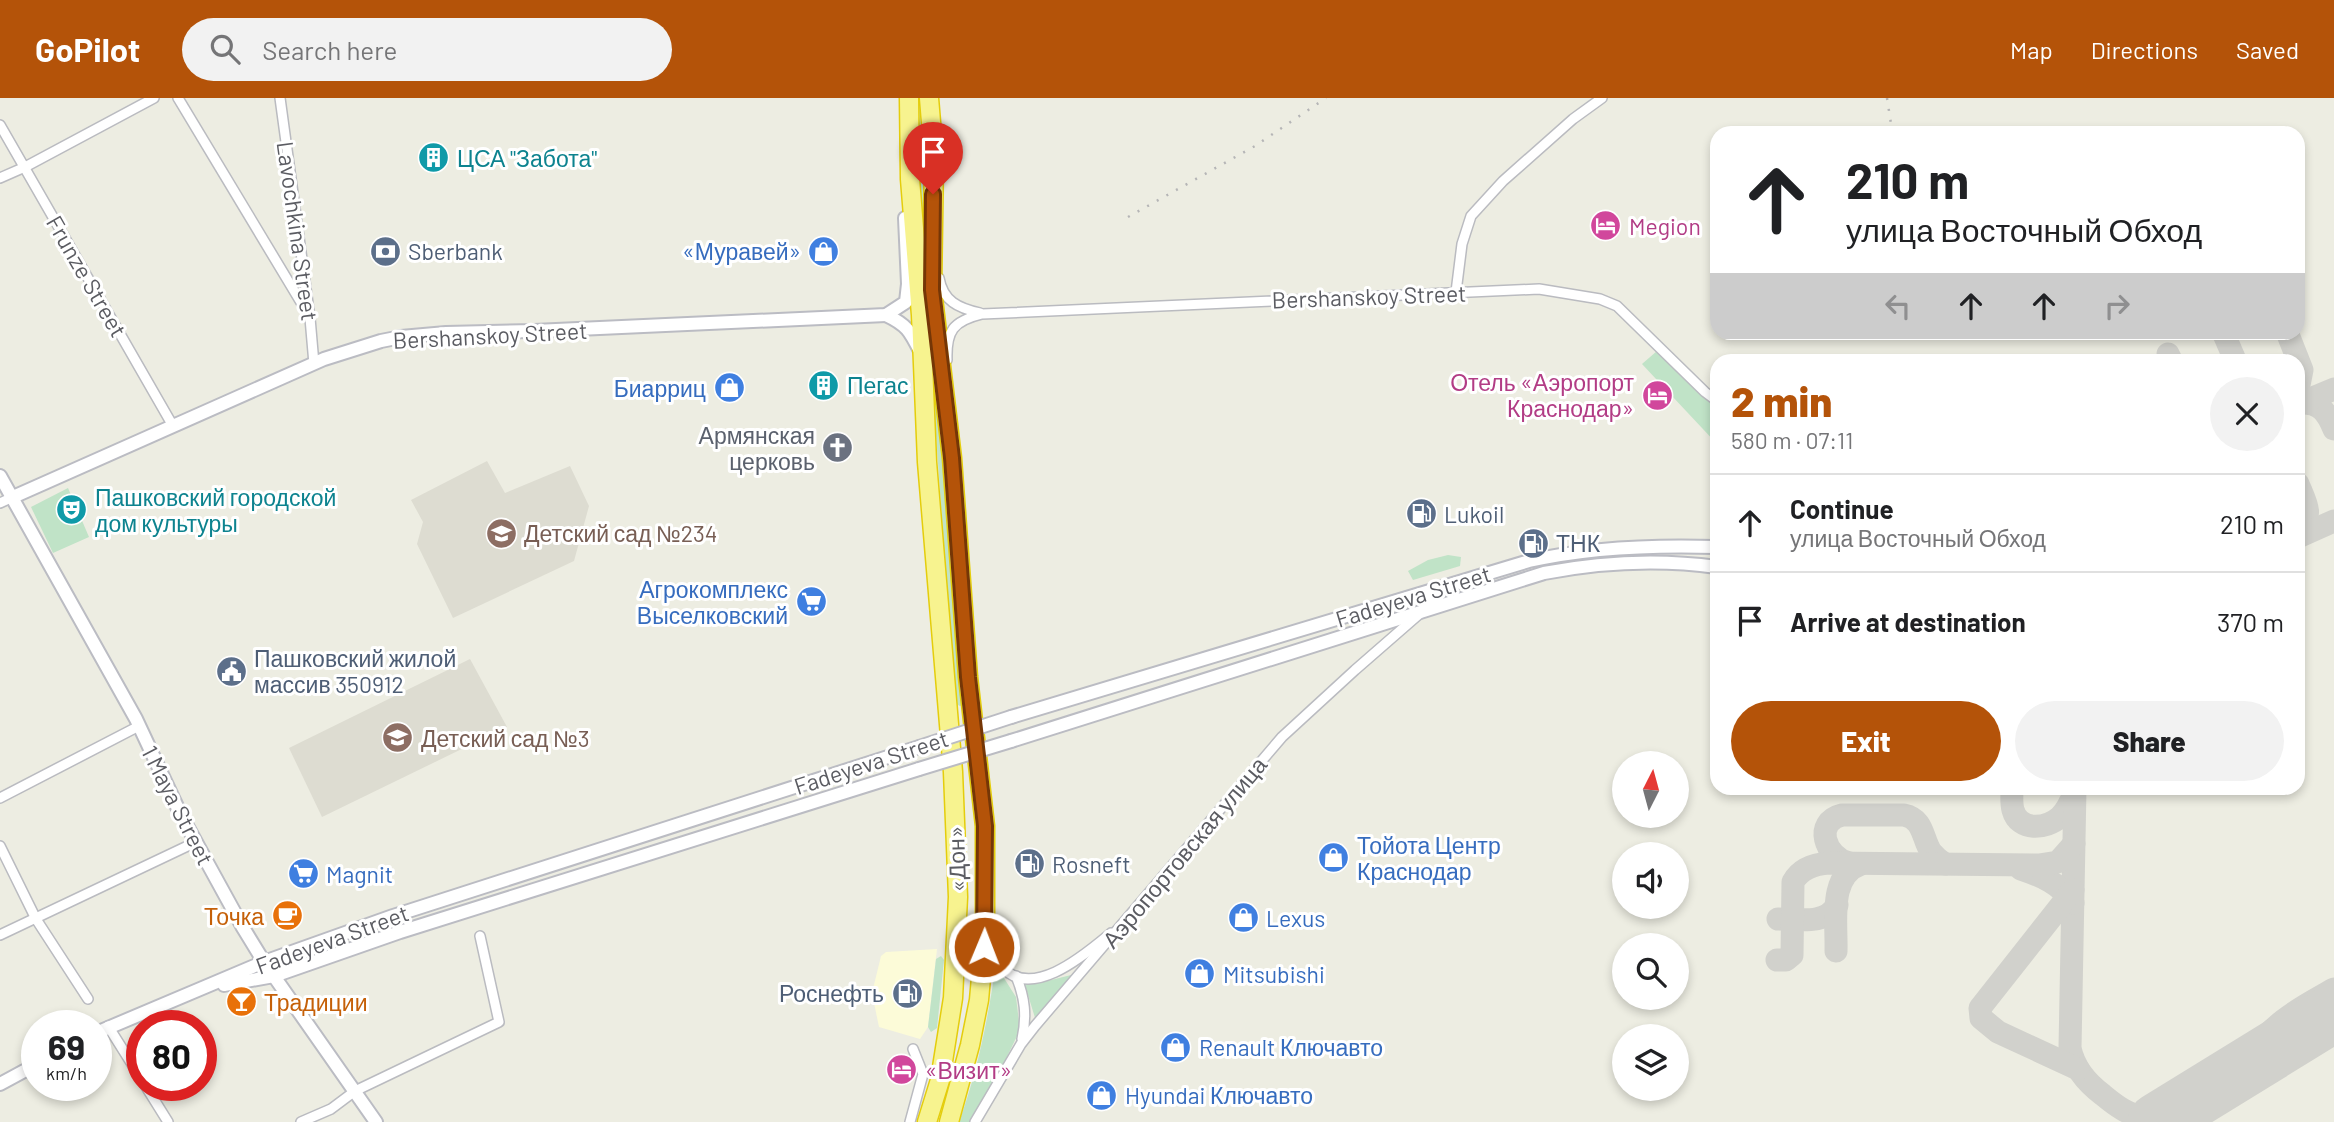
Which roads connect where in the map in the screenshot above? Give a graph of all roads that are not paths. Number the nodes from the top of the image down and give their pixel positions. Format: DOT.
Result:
graph roads {
  1 [pos="154,98"];
  2 [pos="177,98"];
  3 [pos="280,98"];
  4 [pos="909,98"];
  5 [pos="929,98"];
  6 [pos="1602,98"];
  7 [pos="0,125"];
  8 [pos="25,167"];
  9 [pos="0,178"];
  10 [pos="910,179"];
  11 [pos="932,231"];
  12 [pos="1456,292"];
  13 [pos="982,314"];
  14 [pos="886,315"];
  15 [pos="310,318"];
  16 [pos="922,356"];
  17 [pos="314,364"];
  18 [pos="1710,397"];
  19 [pos="947,418"];
  20 [pos="173,426"];
  21 [pos="0,476"];
  22 [pos="13,497"];
  23 [pos="0,503"];
  24 [pos="1710,547"];
  25 [pos="1710,566"];
  26 [pos="1474,579"];
  27 [pos="1460,583"];
  28 [pos="1440,589"];
  29 [pos="1479,593"];
  30 [pos="1464,598"];
  31 [pos="1425,610"];
  32 [pos="1391,620"];
  33 [pos="1399,632"];
  34 [pos="1061,702"];
  35 [pos="1067,722"];
  36 [pos="139,726"];
  37 [pos="0,798"];
  38 [pos="196,842"];
  39 [pos="0,846"];
  40 [pos="393,916"];
  41 [pos="36,919"];
  42 [pos="1121,925"];
  43 [pos="400,932"];
  44 [pos="985,933"];
  45 [pos="0,935"];
  46 [pos="480,936"];
  47 [pos="264,962"];
  48 [pos="274,976"];
  49 [pos="1016,976"];
  50 [pos="200,989"];
  51 [pos="88,999"];
  52 [pos="112,1026"];
  53 [pos="112,1042"];
  54 [pos="1021,1044"];
  55 [pos="913,1049"];
  56 [pos="126,1060"];
  57 [pos="21,1073"];
  58 [pos="0,1084"];
  59 [pos="355,1091"];
  60 [pos="155,1101"];
  61 [pos="168,1122"];
  62 [pos="301,1122"];
  63 [pos="376,1122"];
  64 [pos="910,1122"];
  65 [pos="927,1122"];
  66 [pos="949,1122"];
  67 [pos="975,1122"];
  1 -- 8 [label="street"];
  2 -- 15 [label="street"];
  3 -- 15 [label="street, Lavochkina Street"];
  4 -- 10 [label="highway, «Дон»"];
  5 -- 11 [label="highway, «Дон»"];
  6 -- 12 [label="street"];
  7 -- 8 [label="street, Frunze Street"];
  8 -- 9 [label="street"];
  8 -- 20 [label="street, Frunze Street"];
  10 -- 14 [label="main road"];
  10 -- 16 [label="highway, «Дон»"];
  11 -- 13 [label="street, Bershanskoy Street"];
  11 -- 19 [label="highway, «Дон»"];
  12 -- 13 [label="street, Bershanskoy Street"];
  12 -- 18 [label="street, Bershanskoy Street"];
  13 -- 19 [label="street, Bershanskoy Street"];
  14 -- 16 [label="main road"];
  14 -- 17 [label="main road, Bershanskoy Street"];
  15 -- 17 [label="street, Lavochkina Street"];
  16 -- 65 [label="highway, «Дон»"];
  17 -- 20 [label="main road, Bershanskoy Street"];
  19 -- 44 [label="highway, «Дон»"];
  20 -- 22 [label="main road, Bershanskoy Street"];
  21 -- 22 [label="main road, 1 Maya Street"];
  22 -- 23 [label="street, Bershanskoy Street"];
  22 -- 36 [label="main road, 1 Maya Street"];
  24 -- 26 [label="main road, Fadeyeva Street"];
  25 -- 29 [label="main road, Fadeyeva Street"];
  26 -- 27 [label="main road, Fadeyeva Street"];
  26 -- 29 [label="main road"];
  27 -- 28 [label="main road, Fadeyeva Street"];
  27 -- 30 [label="main road"];
  28 -- 31 [label="street, Аэропортовская улица"];
  28 -- 34 [label="main road, Fadeyeva Street"];
  29 -- 30 [label="main road, Fadeyeva Street"];
  30 -- 31 [label="main road, Fadeyeva Street"];
  31 -- 32 [label="main road, Fadeyeva Street"];
  31 -- 33 [label="street, Аэропортовская улица"];
  32 -- 33 [label="street"];
  32 -- 35 [label="main road, Fadeyeva Street"];
  33 -- 42 [label="street, Аэропортовская улица"];
  34 -- 35 [label="main road"];
  34 -- 40 [label="main road, Fadeyeva Street, bridge"];
  35 -- 43 [label="main road, Fadeyeva Street, bridge"];
  36 -- 37 [label="street"];
  36 -- 38 [label="main road, 1 Maya Street"];
  38 -- 41 [label="street"];
  38 -- 47 [label="main road, 1 Maya Street"];
  39 -- 41 [label="street"];
  40 -- 43 [label="main road"];
  40 -- 47 [label="main road, Fadeyeva Street"];
  41 -- 45 [label="street"];
  41 -- 51 [label="street"];
  42 -- 49 [label="street"];
  42 -- 54 [label="street, Аэропортовская улица"];
  43 -- 48 [label="main road, Fadeyeva Street"];
  44 -- 49 [label="street"];
  44 -- 66 [label="highway, «Дон»"];
  46 -- 59 [label="street"];
  47 -- 48 [label="main road, 1 Maya Street"];
  47 -- 50 [label="main road, Fadeyeva Street"];
  48 -- 50 [label="main road, Fadeyeva Street"];
  48 -- 59 [label="main road, 1 Maya Street"];
  49 -- 54 [label="street"];
  50 -- 52 [label="main road, Fadeyeva Street"];
  53 -- 56 [label="street"];
  54 -- 67 [label="street, Аэропортовская улица"];
  55 -- 64 [label="street"];
  57 -- 58 [label="main road"];
  59 -- 62 [label="street"];
  59 -- 63 [label="main road, 1 Maya Street"];
  60 -- 61 [label="street"];
}
